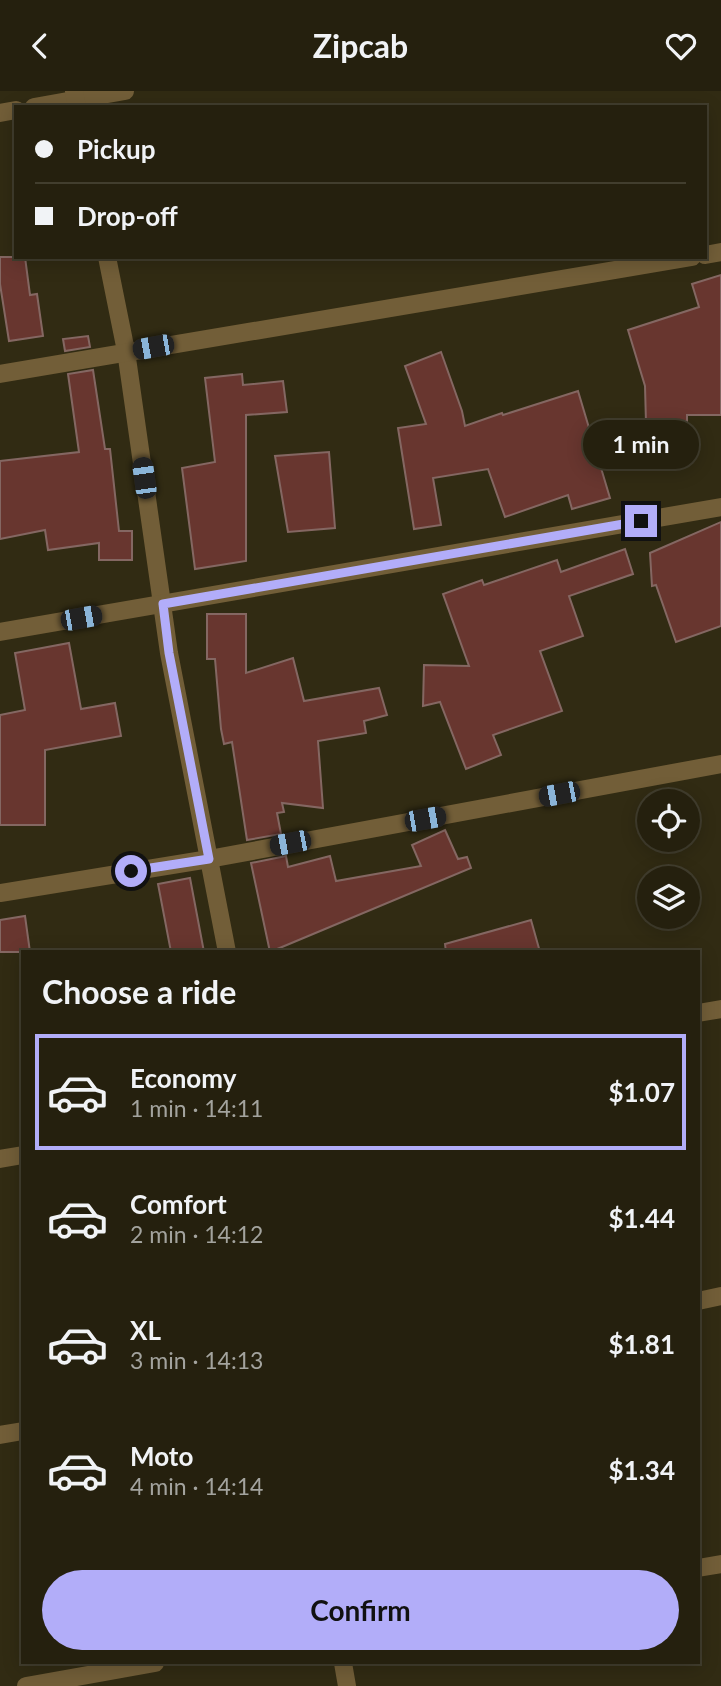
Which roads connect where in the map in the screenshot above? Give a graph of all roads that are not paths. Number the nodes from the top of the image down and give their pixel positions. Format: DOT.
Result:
graph roads {
  1 [pos="125,91"];
  2 [pos="76,99"];
  3 [pos="44,105"];
  4 [pos="107,259"];
  5 [pos="680,259"];
  6 [pos="126,351"];
  7 [pos="0,374"];
  8 [pos="721,507"];
  9 [pos="163,604"];
  10 [pos="0,632"];
  11 [pos="721,764"];
  12 [pos="209,859"];
  13 [pos="0,893"];
  14 [pos="227,950"];
  15 [pos="721,1009"];
  16 [pos="700,1013"];
  17 [pos="21,1155"];
  18 [pos="0,1159"];
  19 [pos="721,1296"];
  20 [pos="700,1301"];
  21 [pos="21,1431"];
  22 [pos="0,1435"];
  23 [pos="721,1564"];
  24 [pos="700,1568"];
  25 [pos="149,1664"];
  26 [pos="343,1664"];
  27 [pos="26,1686"];
  28 [pos="347,1686"];
  1 -- 2 [label="street"];
  2 -- 3 [label="street"];
  4 -- 6 [label="street"];
  5 -- 6 [label="street"];
  6 -- 7 [label="street"];
  6 -- 9 [label="street"];
  8 -- 9 [label="street"];
  9 -- 10 [label="street"];
  9 -- 12 [label="street"];
  11 -- 12 [label="street"];
  12 -- 13 [label="street"];
  12 -- 14 [label="street"];
  15 -- 16 [label="street"];
  17 -- 18 [label="street"];
  19 -- 20 [label="street"];
  21 -- 22 [label="street"];
  23 -- 24 [label="street"];
  25 -- 27 [label="street"];
  26 -- 28 [label="street"];
}
